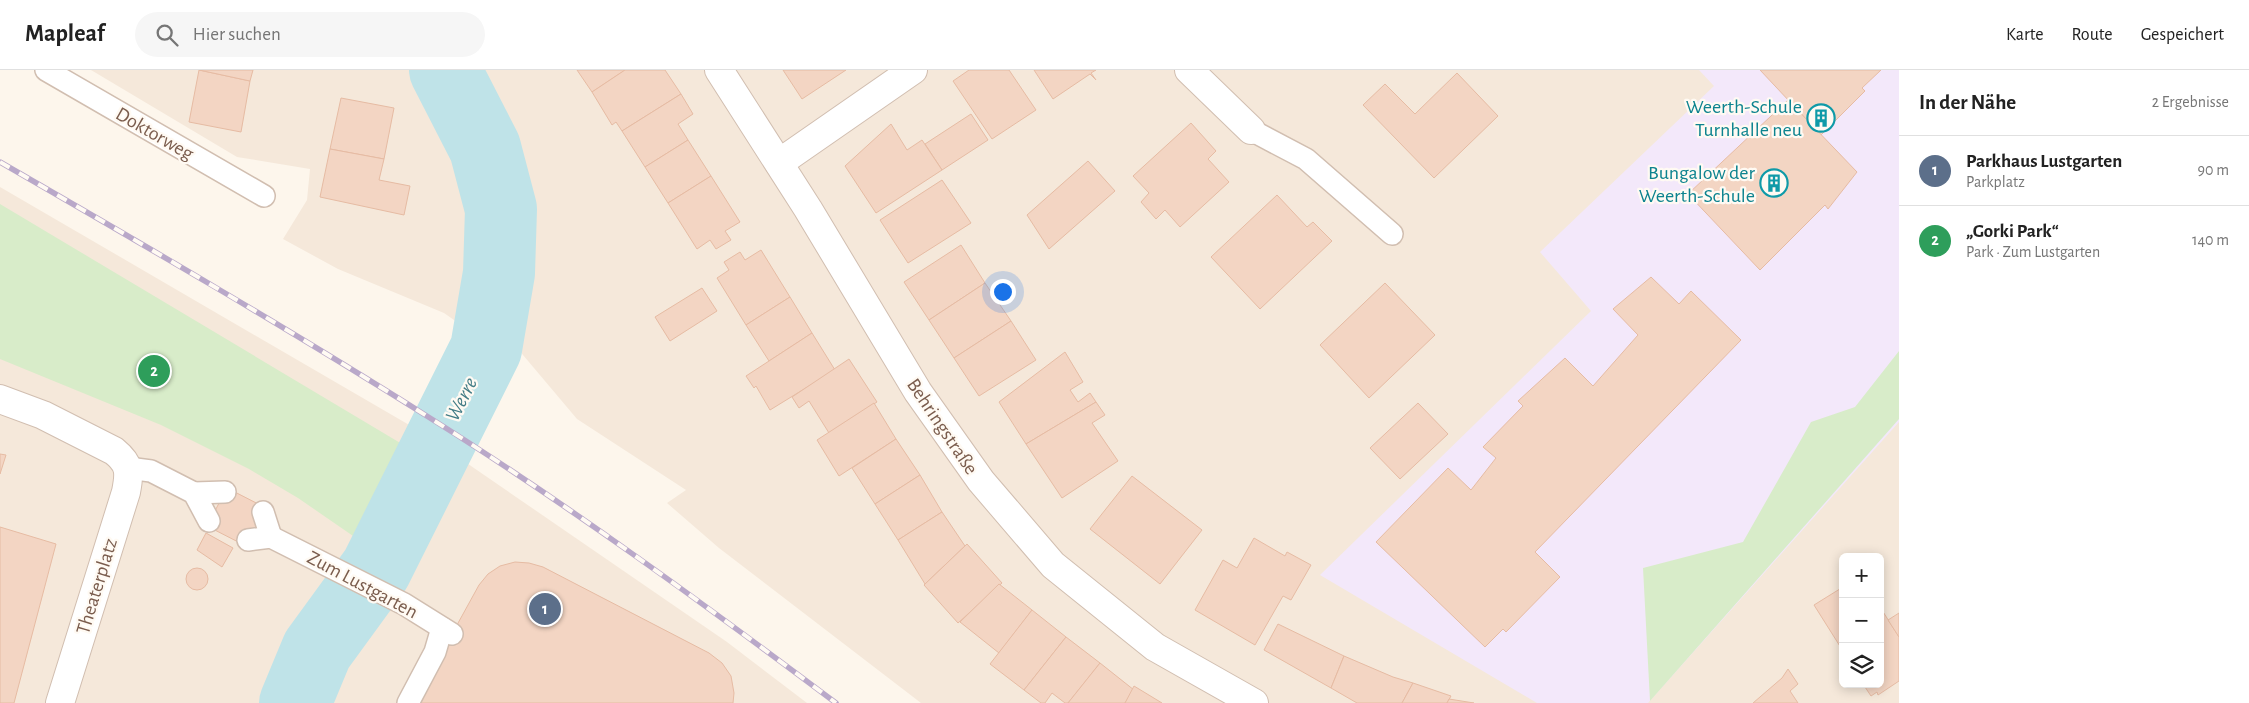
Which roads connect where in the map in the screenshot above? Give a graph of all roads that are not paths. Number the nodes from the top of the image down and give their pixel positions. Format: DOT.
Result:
graph roads {
  1 [pos="46,70"];
  2 [pos="719,70"];
  3 [pos="913,70"];
  4 [pos="1188,70"];
  5 [pos="1251,130"];
  6 [pos="779,163"];
  7 [pos="264,196"];
  8 [pos="1392,234"];
  9 [pos="0,399"];
  10 [pos="128,468"];
  11 [pos="194,493"];
  12 [pos="260,529"];
  13 [pos="60,703"];
  14 [pos="408,703"];
  15 [pos="1254,703"];
  1 -- 7 [label="lane, Doktorweg"];
  2 -- 6 [label="street, Behringstraße"];
  3 -- 6 [label="street"];
  4 -- 5 [label="street"];
  5 -- 8 [label="lane"];
  6 -- 15 [label="street, Behringstraße"];
  9 -- 10 [label="street"];
  10 -- 11 [label="lane"];
  10 -- 13 [label="street, Theaterplatz"];
  11 -- 11 [label="lane"];
  12 -- 14 [label="lane, Zum Lustgarten"];
}
